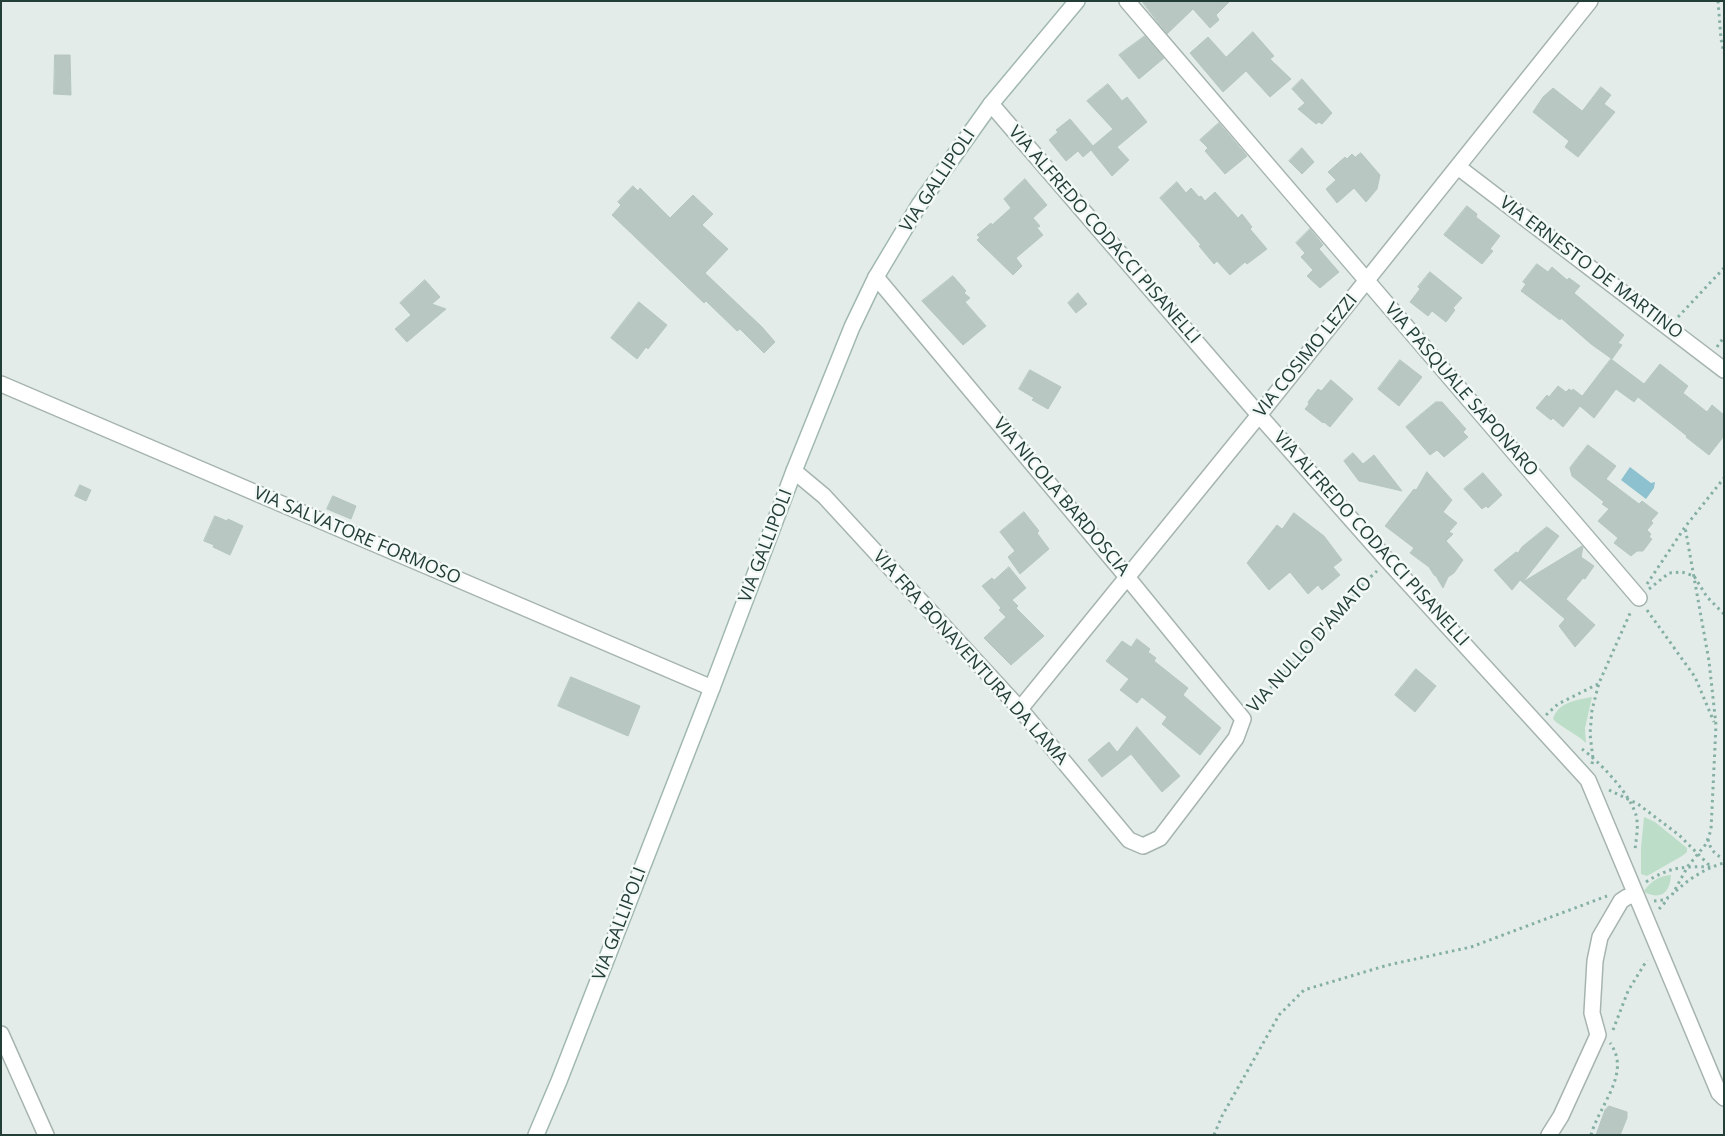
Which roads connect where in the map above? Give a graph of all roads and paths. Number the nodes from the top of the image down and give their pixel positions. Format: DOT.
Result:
graph roads {
  1 [pos="1077,1"];
  2 [pos="1127,1"];
  3 [pos="1590,1"];
  4 [pos="1718,1"];
  5 [pos="1724,53"];
  6 [pos="991,104"];
  7 [pos="1458,167"];
  8 [pos="1724,268"];
  9 [pos="876,277"];
  10 [pos="1367,280"];
  11 [pos="1664,324"];
  12 [pos="1724,370"];
  13 [pos="1,384"];
  14 [pos="1260,414"];
  15 [pos="794,470"];
  16 [pos="1724,478"];
  17 [pos="1685,527"];
  18 [pos="1388,561"];
  19 [pos="1694,576"];
  20 [pos="1127,577"];
  21 [pos="1639,598"];
  22 [pos="1724,614"];
  23 [pos="1599,683"];
  24 [pos="712,688"];
  25 [pos="1020,709"];
  26 [pos="1243,719"];
  27 [pos="1537,724"];
  28 [pos="1716,725"];
  29 [pos="1588,780"];
  30 [pos="1708,838"];
  31 [pos="1143,846"];
  32 [pos="1698,854"];
  33 [pos="1724,859"];
  34 [pos="1724,863"];
  35 [pos="1688,866"];
  36 [pos="1712,867"];
  37 [pos="1610,895"];
  38 [pos="1636,895"];
  39 [pos="1672,895"];
  40 [pos="1648,921"];
  41 [pos="1657,944"];
  42 [pos="1612,1032"];
  43 [pos="1,1034"];
  44 [pos="1609,1040"];
  45 [pos="1724,1098"];
  46 [pos="46,1135"];
  47 [pos="536,1135"];
  48 [pos="1214,1135"];
  49 [pos="1549,1135"];
  50 [pos="1591,1135"];
  1 -- 6 [label="street, VIA GALLIPOLI"];
  2 -- 10 [label="street, VIA PASQUALE SAPONARO"];
  3 -- 7 [label="street, VIA COSIMO LEZZI"];
  4 -- 5 [label="path"];
  6 -- 9 [label="street, VIA GALLIPOLI"];
  6 -- 14 [label="street, VIA ALFREDO CODACCI PISANELLI"];
  7 -- 10 [label="street, VIA COSIMO LEZZI"];
  7 -- 11 [label="street, VIA ERNESTO DE MARTINO"];
  8 -- 11 [label="path"];
  9 -- 15 [label="street, VIA GALLIPOLI"];
  9 -- 20 [label="street, VIA NICOLA BARDOSCIA"];
  10 -- 14 [label="street, VIA COSIMO LEZZI"];
  10 -- 21 [label="street, VIA PASQUALE SAPONARO"];
  11 -- 12 [label="street, VIA ERNESTO DE MARTINO"];
  13 -- 24 [label="street, VIA SALVATORE FORMOSO"];
  14 -- 18 [label="street, VIA ALFREDO CODACCI PISANELLI"];
  14 -- 20 [label="street, VIA COSIMO LEZZI"];
  15 -- 24 [label="street, VIA GALLIPOLI"];
  15 -- 25 [label="street, VIA FRA BONAVENTURA DA LAMA"];
  16 -- 17 [label="path"];
  17 -- 19 [label="path"];
  17 -- 21 [label="path"];
  18 -- 26 [label="path, VIA NULLO D'AMATO"];
  18 -- 27 [label="street, VIA ALFREDO CODACCI PISANELLI"];
  19 -- 21 [label="path"];
  19 -- 22 [label="path"];
  19 -- 28 [label="path"];
  20 -- 25 [label="street, VIA COSIMO LEZZI"];
  20 -- 26 [label="street, VIA NICOLA BARDOSCIA"];
  21 -- 23 [label="path"];
  21 -- 28 [label="path"];
  23 -- 27 [label="path"];
  23 -- 29 [label="path"];
  24 -- 47 [label="street, VIA GALLIPOLI"];
  25 -- 31 [label="street, VIA FRA BONAVENTURA DA LAMA"];
  26 -- 31 [label="street, VIA NULLO D'AMATO"];
  27 -- 29 [label="street, VIA ALFREDO CODACCI PISANELLI"];
  28 -- 30 [label="path"];
  29 -- 32 [label="path"];
  29 -- 38 [label="street, VIA ALFREDO CODACCI PISANELLI"];
  30 -- 32 [label="path"];
  30 -- 33 [label="path"];
  32 -- 35 [label="path"];
  32 -- 36 [label="path"];
  34 -- 36 [label="path"];
  35 -- 36 [label="path"];
  35 -- 38 [label="path"];
  35 -- 39 [label="path"];
  36 -- 39 [label="path"];
  37 -- 48 [label="path"];
  38 -- 39 [label="path"];
  38 -- 40 [label="street, VIA ALFREDO CODACCI PISANELLI"];
  38 -- 49 [label="street"];
  39 -- 40 [label="path"];
  40 -- 41 [label="street, VIA ALFREDO CODACCI PISANELLI"];
  41 -- 42 [label="path"];
  41 -- 45 [label="street, VIA ALFREDO CODACCI PISANELLI"];
  43 -- 46 [label="street"];
  44 -- 50 [label="path"];
}
